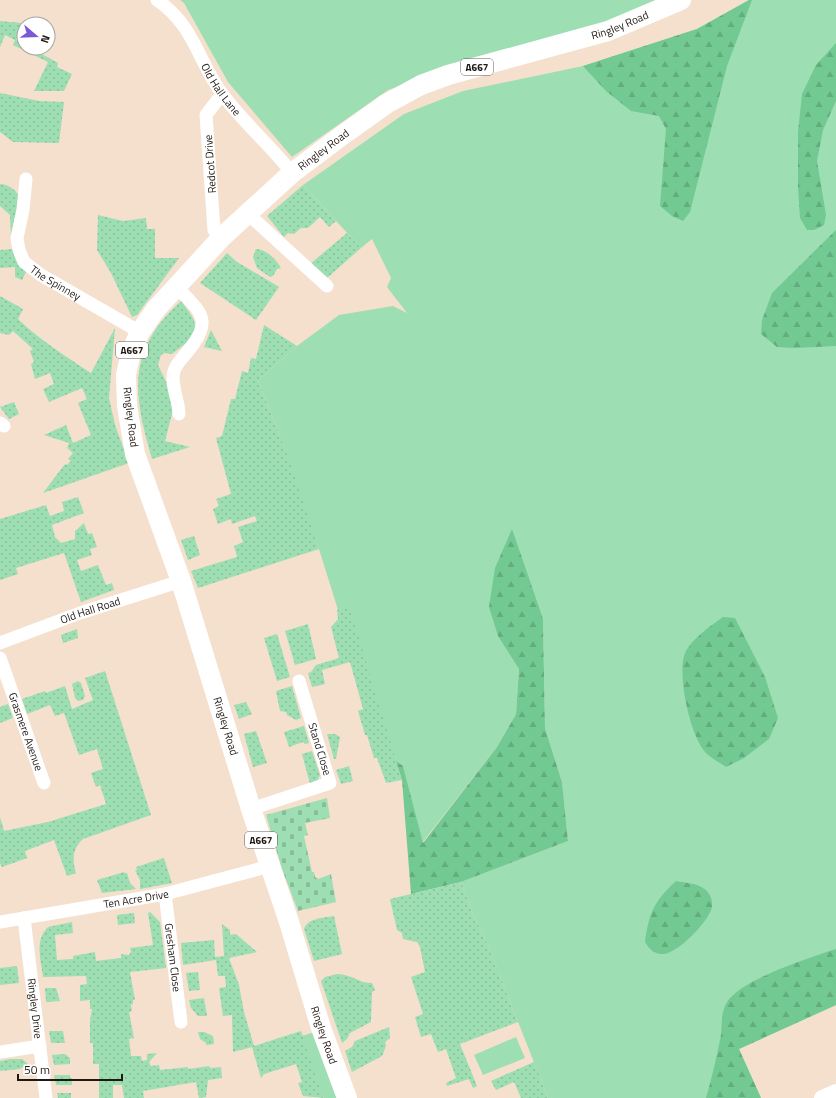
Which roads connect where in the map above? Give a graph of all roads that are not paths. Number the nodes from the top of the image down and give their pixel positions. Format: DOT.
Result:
graph roads {
  1 [pos="157,0"];
  2 [pos="681,0"];
  3 [pos="222,94"];
  4 [pos="292,174"];
  5 [pos="26,179"];
  6 [pos="248,213"];
  7 [pos="222,237"];
  8 [pos="176,286"];
  9 [pos="327,286"];
  10 [pos="140,332"];
  11 [pos="179,414"];
  12 [pos="181,581"];
  13 [pos="0,643"];
  14 [pos="0,658"];
  15 [pos="299,681"];
  16 [pos="44,783"];
  17 [pos="251,809"];
  18 [pos="270,866"];
  19 [pos="164,894"];
  20 [pos="24,918"];
  21 [pos="0,922"];
  22 [pos="181,1022"];
  23 [pos="40,1046"];
  24 [pos="0,1052"];
  25 [pos="836,1092"];
  26 [pos="46,1098"];
  27 [pos="347,1098"];
  28 [pos="822,1098"];
  1 -- 3 [label="street, Old Hall Lane"];
  2 -- 4 [label="main road, Ringley Road / A667"];
  3 -- 4 [label="street, Old Hall Lane"];
  3 -- 7 [label="street, Redcot Drive"];
  4 -- 6 [label="main road, Ringley Road / A667"];
  5 -- 10 [label="street, The Spinney"];
  6 -- 7 [label="main road, Ringley Road / A667"];
  6 -- 9 [label="street"];
  7 -- 8 [label="main road, Ringley Road / A667"];
  8 -- 10 [label="main road, Ringley Road / A667"];
  8 -- 11 [label="street"];
  10 -- 12 [label="main road, Ringley Road / A667"];
  12 -- 13 [label="street, Old Hall Road"];
  12 -- 17 [label="main road, Ringley Road / A667"];
  14 -- 16 [label="street, Grasmere Avenue"];
  15 -- 17 [label="street, Stand Close"];
  17 -- 18 [label="main road, Ringley Road / A667"];
  18 -- 19 [label="street, Ten Acre Drive"];
  18 -- 27 [label="main road, Ringley Road / A667"];
  19 -- 20 [label="street, Ten Acre Drive"];
  19 -- 22 [label="street, Gresham Close"];
  20 -- 21 [label="street, Ten Acre Drive"];
  20 -- 23 [label="street, Ringley Drive"];
  23 -- 24 [label="street"];
  23 -- 26 [label="street, Ringley Drive"];
  25 -- 28 [label="street"];
}
